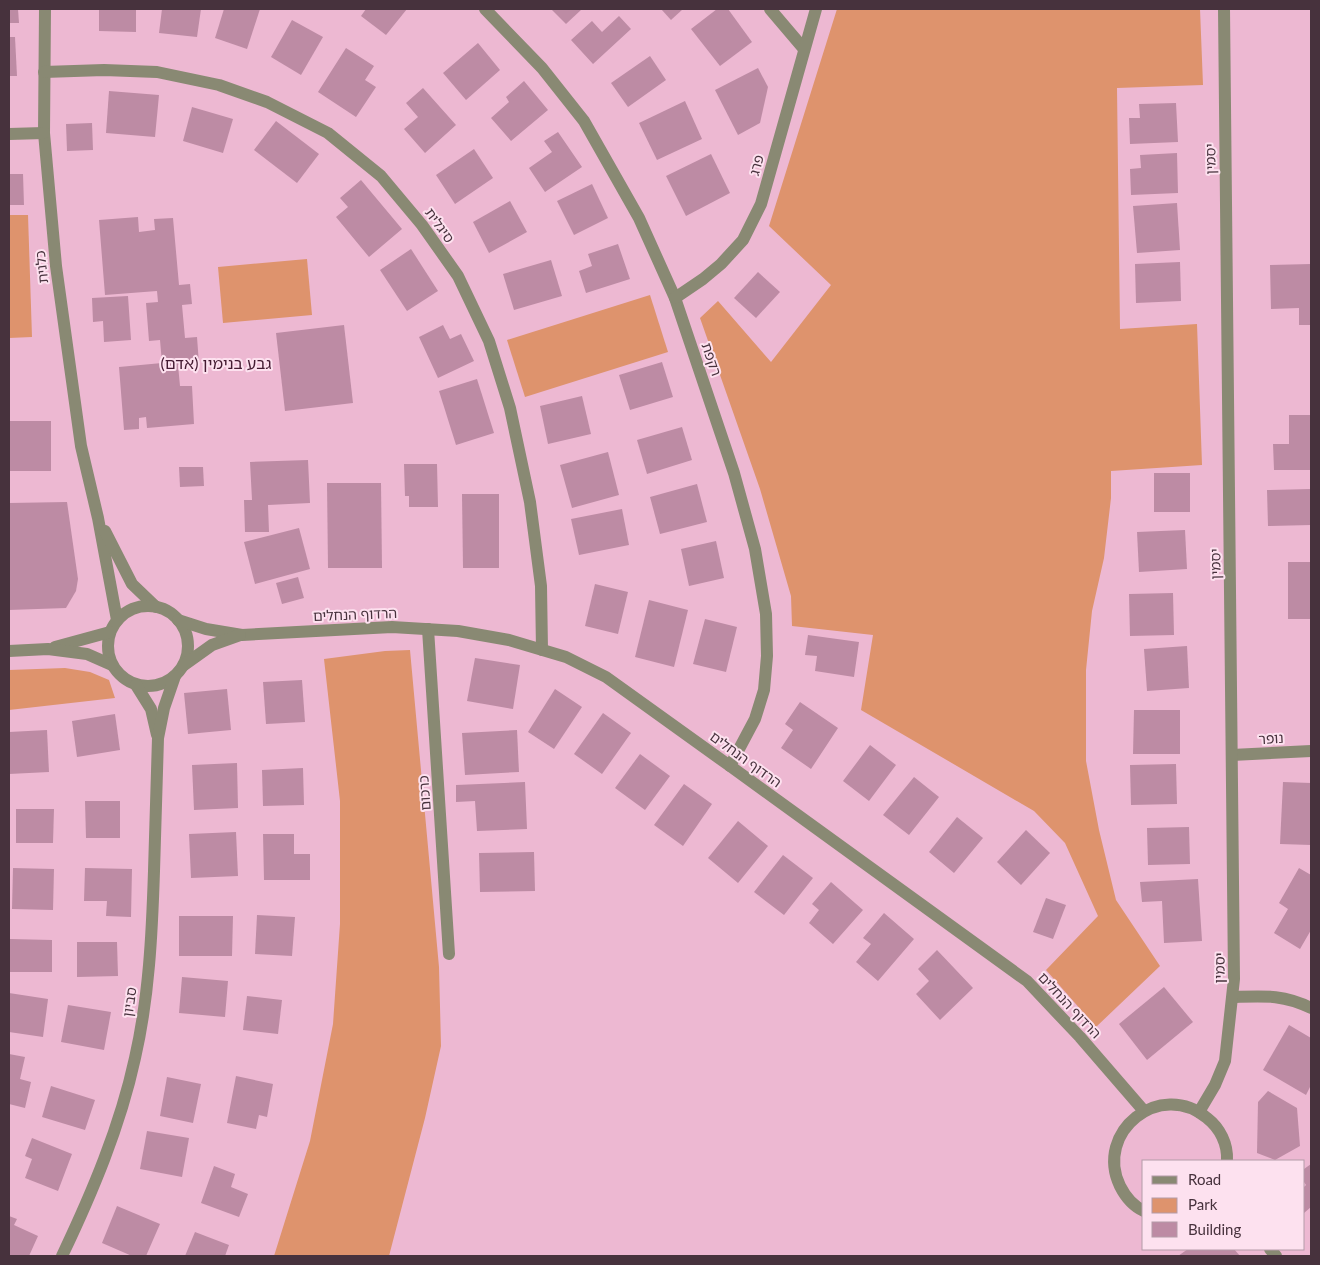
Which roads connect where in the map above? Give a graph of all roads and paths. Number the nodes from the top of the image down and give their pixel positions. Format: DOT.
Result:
graph roads {
  1 [pos="45,9"];
  2 [pos="485,9"];
  3 [pos="770,9"];
  4 [pos="816,9"];
  5 [pos="1224,9"];
  6 [pos="804,49"];
  7 [pos="44,72"];
  8 [pos="44,133"];
  9 [pos="9,134"];
  10 [pos="675,298"];
  11 [pos="98,518"];
  12 [pos="156,607"];
  13 [pos="117,620"];
  14 [pos="178,620"];
  15 [pos="428,629"];
  16 [pos="110,632"];
  17 [pos="242,634"];
  18 [pos="48,649"];
  19 [pos="542,650"];
  20 [pos="9,651"];
  21 [pos="112,665"];
  22 [pos="184,665"];
  23 [pos="175,676"];
  24 [pos="136,685"];
  25 [pos="158,738"];
  26 [pos="1311,751"];
  27 [pos="1232,755"];
  28 [pos="730,766"];
  29 [pos="449,954"];
  30 [pos="1233,997"];
  31 [pos="1311,1008"];
  32 [pos="1144,1111"];
  33 [pos="1199,1112"];
  34 [pos="1227,1160"];
  35 [pos="1142,1210"];
  36 [pos="62,1256"];
  1 -- 7 [label="street, כלנית"];
  2 -- 10 [label="street, רקפת"];
  3 -- 6 [label="street"];
  4 -- 6 [label="street, פרג"];
  5 -- 27 [label="street, יסמין"];
  6 -- 10 [label="street, פרג"];
  7 -- 8 [label="street, כלנית"];
  7 -- 19 [label="street, סיגלית"];
  8 -- 9 [label="street"];
  8 -- 11 [label="street, כלנית"];
  10 -- 28 [label="street, רקפת"];
  11 -- 12 [label="street, כלנית"];
  11 -- 13 [label="street, כלנית"];
  12 -- 13 [label="street"];
  12 -- 14 [label="street"];
  13 -- 16 [label="street"];
  14 -- 17 [label="street, הרדוף הנחלים"];
  14 -- 22 [label="street"];
  15 -- 17 [label="street, הרדוף הנחלים"];
  15 -- 19 [label="street, הרדוף הנחלים"];
  15 -- 29 [label="street, כרכום"];
  16 -- 18 [label="street"];
  16 -- 21 [label="street"];
  17 -- 22 [label="street, הרדוף הנחלים"];
  18 -- 20 [label="street"];
  18 -- 21 [label="street"];
  19 -- 28 [label="street, הרדוף הנחלים"];
  21 -- 24 [label="street"];
  22 -- 23 [label="street"];
  23 -- 24 [label="street"];
  23 -- 25 [label="street, סביון"];
  24 -- 25 [label="street, סביון"];
  25 -- 36 [label="street, סביון"];
  26 -- 27 [label="street, נופר"];
  27 -- 30 [label="street, יסמין"];
  28 -- 32 [label="street, הרדוף הנחלים"];
  30 -- 31 [label="street"];
  30 -- 33 [label="street, יסמין"];
  32 -- 33 [label="street"];
  32 -- 35 [label="street"];
  33 -- 34 [label="street"];
}
